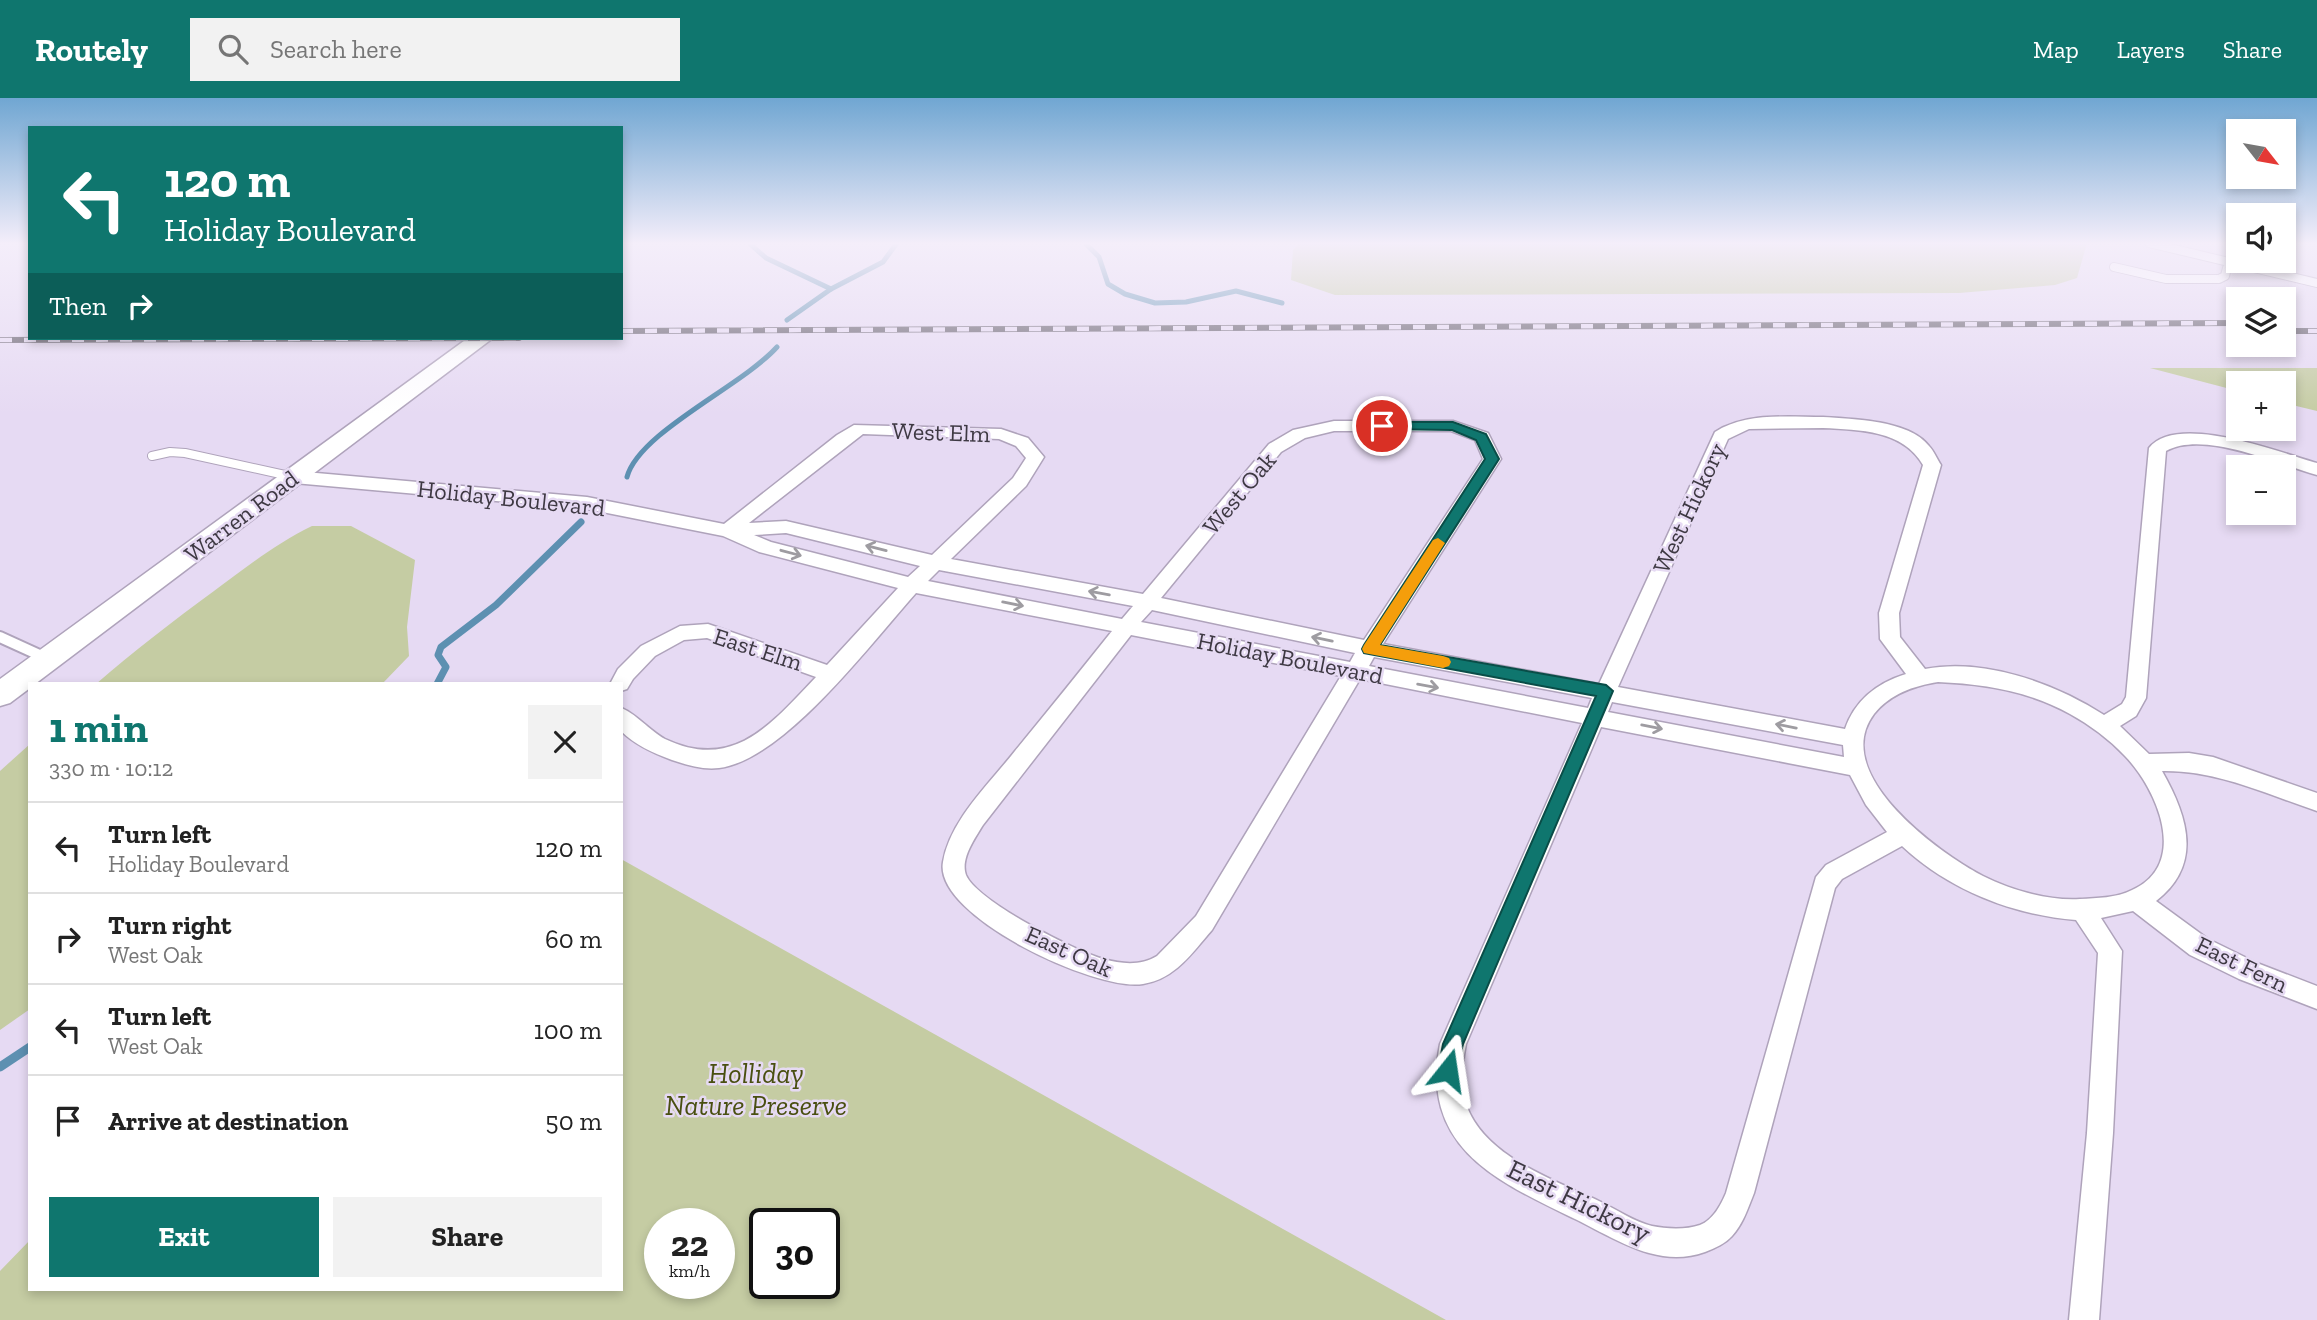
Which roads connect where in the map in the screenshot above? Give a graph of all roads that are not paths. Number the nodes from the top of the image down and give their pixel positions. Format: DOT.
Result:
graph roads {
  1 [pos="479,340"];
  2 [pos="152,456"];
  3 [pos="2317,469"];
  4 [pos="294,477"];
  5 [pos="727,531"];
  6 [pos="936,563"];
  7 [pos="912,585"];
  8 [pos="1148,602"];
  9 [pos="1128,625"];
  10 [pos="0,637"];
  11 [pos="1370,649"];
  12 [pos="48,659"];
  13 [pos="1354,672"];
  14 [pos="831,674"];
  15 [pos="1920,677"];
  16 [pos="621,682"];
  17 [pos="1606,691"];
  18 [pos="0,695"];
  19 [pos="1597,717"];
  20 [pos="623,718"];
  21 [pos="2104,725"];
  22 [pos="1853,739"];
  23 [pos="2145,763"];
  24 [pos="1857,768"];
  25 [pos="2317,802"];
  26 [pos="1903,834"];
  27 [pos="2138,901"];
  28 [pos="2084,912"];
  29 [pos="2317,998"];
  30 [pos="2084,1320"];
  1 -- 4 [label="main road, Warren Road"];
  2 -- 4 [label="lane"];
  3 -- 21 [label="street"];
  4 -- 5 [label="street, Holiday Boulevard"];
  4 -- 12 [label="main road, Warren Road"];
  6 -- 5 [label="street, Holiday Boulevard, one-way"];
  5 -- 6 [label="street, West Elm"];
  5 -- 7 [label="street, Holiday Boulevard, one-way"];
  6 -- 7 [label="street, East Elm"];
  8 -- 6 [label="street, Holiday Boulevard, one-way"];
  7 -- 9 [label="street, Holiday Boulevard, one-way"];
  7 -- 14 [label="street, East Elm"];
  8 -- 9 [label="street, East Oak"];
  11 -- 8 [label="street, Holiday Boulevard, one-way"];
  8 -- 11 [label="street, West Oak"];
  9 -- 13 [label="street, Holiday Boulevard"];
  9 -- 13 [label="street, East Oak"];
  10 -- 12 [label="lane"];
  11 -- 13 [label="street, East Oak"];
  11 -- 17 [label="street, Holiday Boulevard"];
  12 -- 18 [label="main road, Warren Road"];
  13 -- 19 [label="street, Holiday Boulevard, one-way"];
  14 -- 16 [label="street, East Elm"];
  14 -- 20 [label="street, East Elm"];
  15 -- 17 [label="street, West Hickory"];
  15 -- 21 [label="street"];
  15 -- 22 [label="street"];
  17 -- 19 [label="street, East Hickory"];
  22 -- 17 [label="street, Holiday Boulevard, one-way"];
  19 -- 24 [label="street, Holiday Boulevard, one-way"];
  19 -- 26 [label="street, East Hickory"];
  21 -- 23 [label="street"];
  22 -- 24 [label="street"];
  23 -- 25 [label="street"];
  23 -- 27 [label="street"];
  24 -- 26 [label="street"];
  26 -- 28 [label="street"];
  27 -- 28 [label="street"];
  27 -- 29 [label="street, East Fern"];
  28 -- 30 [label="street"];
}
